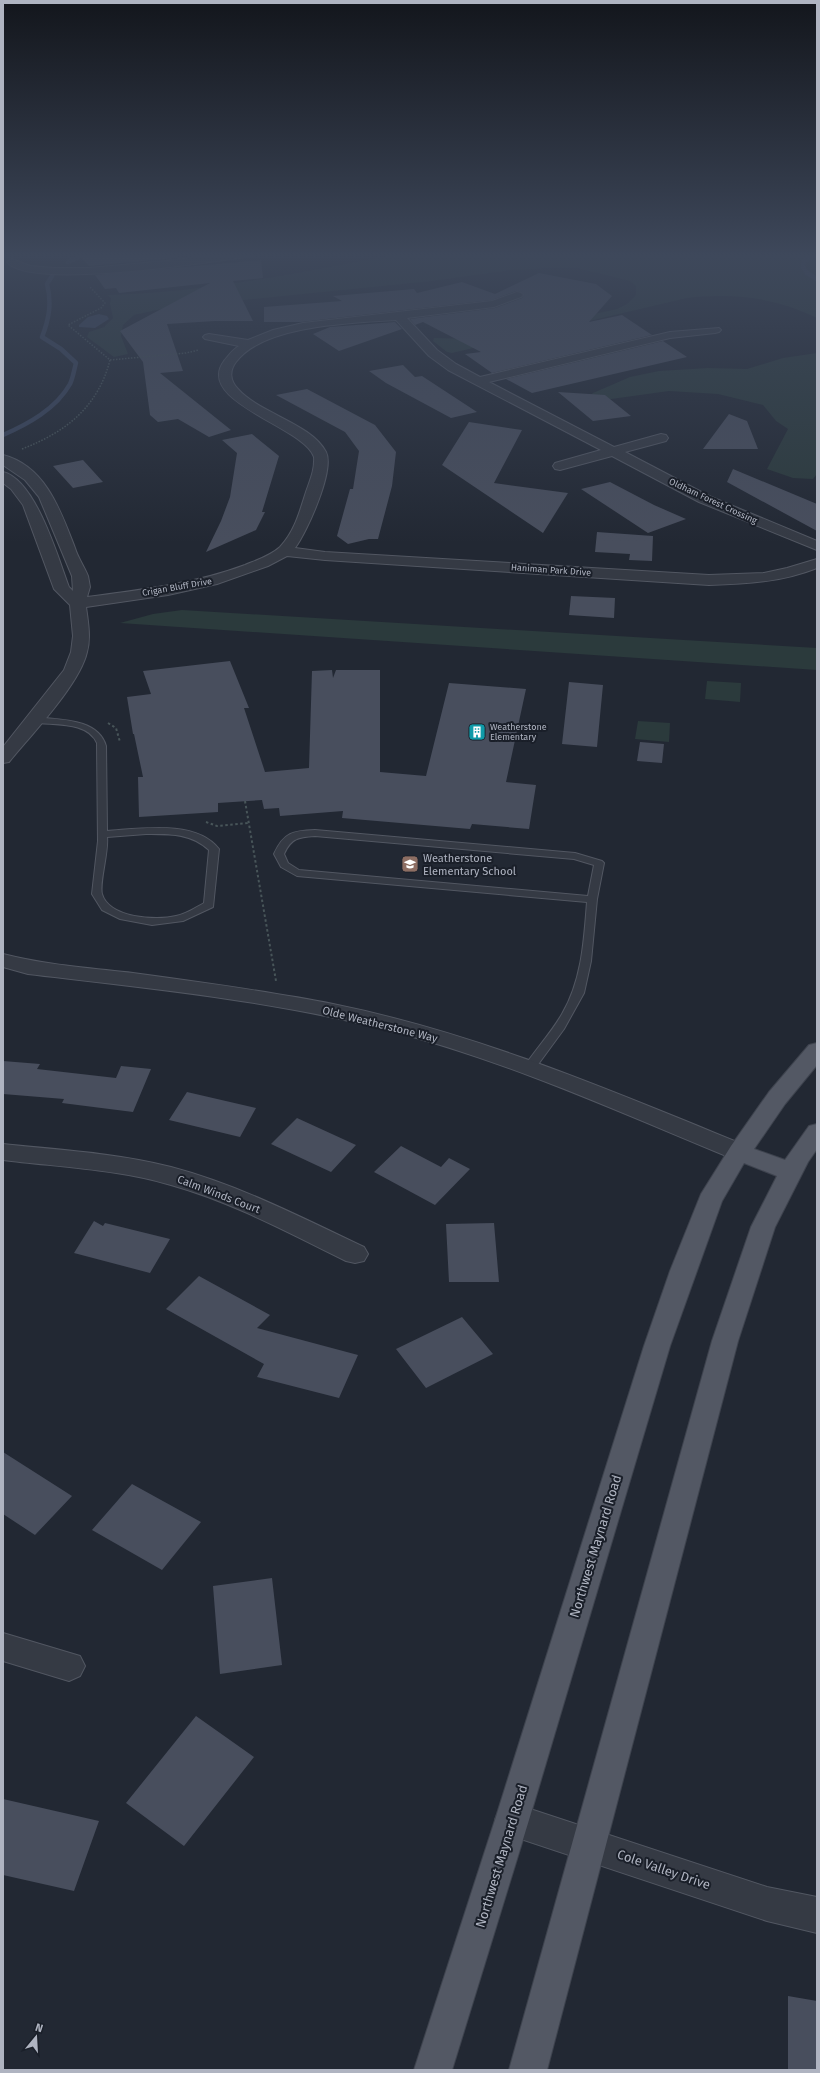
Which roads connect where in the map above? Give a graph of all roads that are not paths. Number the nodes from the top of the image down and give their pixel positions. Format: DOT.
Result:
graph roads {
  1 [pos="242,350"];
  2 [pos="431,350"];
  3 [pos="608,350"];
  4 [pos="477,381"];
  5 [pos="661,438"];
  6 [pos="611,451"];
  7 [pos="3,459"];
  8 [pos="560,466"];
  9 [pos="3,476"];
  10 [pos="817,546"];
  11 [pos="284,551"];
  12 [pos="817,563"];
  13 [pos="77,603"];
  14 [pos="35,720"];
  15 [pos="3,758"];
  16 [pos="102,834"];
  17 [pos="592,899"];
  18 [pos="3,960"];
  19 [pos="817,1050"];
  20 [pos="530,1067"];
  21 [pos="817,1132"];
  22 [pos="3,1152"];
  23 [pos="739,1152"];
  24 [pos="791,1172"];
  25 [pos="355,1254"];
  26 [pos="3,1647"];
  27 [pos="69,1666"];
  28 [pos="512,1820"];
  29 [pos="590,1844"];
  30 [pos="817,1915"];
  31 [pos="433,2070"];
  32 [pos="528,2070"];
  1 -- 11 [label="street, Crigan Bluff Drive"];
  2 -- 4 [label="street, Oldham Forest Crossing"];
  3 -- 4 [label="street"];
  4 -- 6 [label="street, Oldham Forest Crossing"];
  5 -- 6 [label="street"];
  6 -- 8 [label="street"];
  6 -- 10 [label="street, Oldham Forest Crossing"];
  7 -- 13 [label="street"];
  9 -- 13 [label="street"];
  11 -- 12 [label="street, Haniman Park Drive"];
  11 -- 13 [label="street, Crigan Bluff Drive"];
  13 -- 14 [label="street"];
  14 -- 15 [label="street"];
  14 -- 16 [label="lane"];
  16 -- 16 [label="lane"];
  17 -- 17 [label="lane"];
  17 -- 20 [label="lane"];
  18 -- 20 [label="street, Olde Weatherstone Way"];
  19 -- 23 [label="main road, Northwest Maynard Road"];
  20 -- 23 [label="street, Olde Weatherstone Way"];
  21 -- 24 [label="main road"];
  22 -- 25 [label="street, Calm Winds Court"];
  23 -- 24 [label="main road"];
  23 -- 28 [label="main road, Northwest Maynard Road"];
  24 -- 29 [label="main road"];
  26 -- 27 [label="street"];
  28 -- 29 [label="street, Cole Valley Drive"];
  28 -- 31 [label="main road, Northwest Maynard Road"];
  29 -- 30 [label="street, Cole Valley Drive"];
  29 -- 32 [label="main road"];
}
